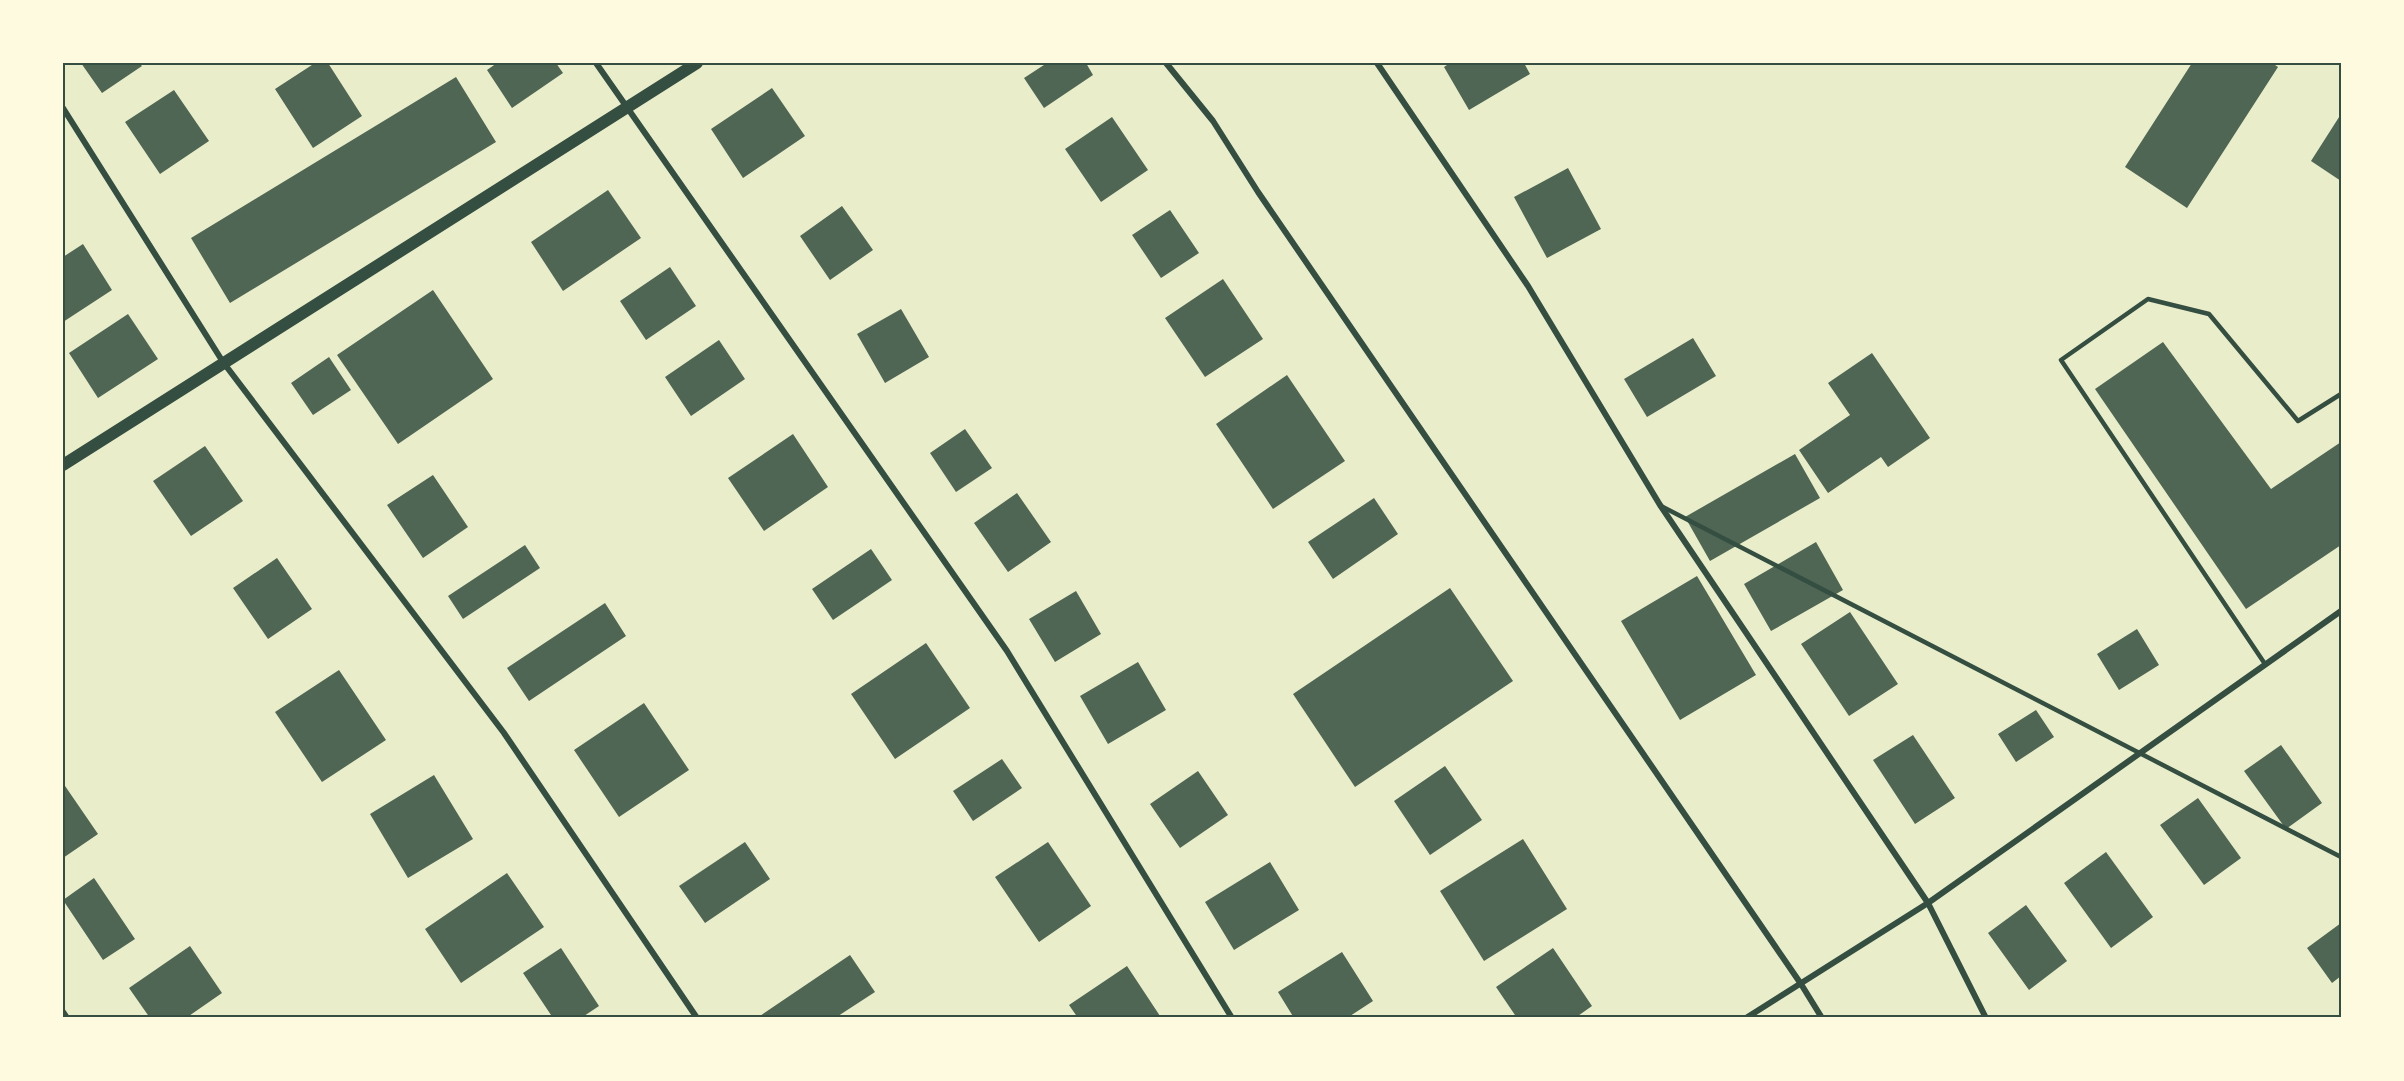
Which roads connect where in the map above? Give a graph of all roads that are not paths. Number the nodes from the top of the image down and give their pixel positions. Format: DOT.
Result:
graph roads {
  1 [pos="596,63"];
  2 [pos="697,63"];
  3 [pos="1166,63"];
  4 [pos="1377,63"];
  5 [pos="628,106"];
  6 [pos="63,108"];
  7 [pos="223,362"];
  8 [pos="2341,394"];
  9 [pos="63,465"];
  10 [pos="1660,505"];
  11 [pos="2341,611"];
  12 [pos="2265,663"];
  13 [pos="2341,857"];
  14 [pos="1928,903"];
  15 [pos="1801,984"];
  16 [pos="63,1012"];
  17 [pos="67,1018"];
  18 [pos="697,1018"];
  19 [pos="1232,1018"];
  20 [pos="1746,1018"];
  21 [pos="1822,1018"];
  22 [pos="1986,1018"];
  1 -- 5 [label="street"];
  2 -- 5 [label="main road"];
  3 -- 15 [label="street"];
  4 -- 10 [label="street"];
  5 -- 7 [label="main road"];
  5 -- 19 [label="street"];
  6 -- 7 [label="street"];
  7 -- 9 [label="main road"];
  7 -- 18 [label="street"];
  8 -- 12 [label="lane"];
  10 -- 13 [label="lane"];
  10 -- 14 [label="street"];
  11 -- 12 [label="street"];
  12 -- 14 [label="street"];
  14 -- 15 [label="street"];
  14 -- 22 [label="street"];
  15 -- 20 [label="street"];
  15 -- 21 [label="street"];
  16 -- 17 [label="street"];
}
